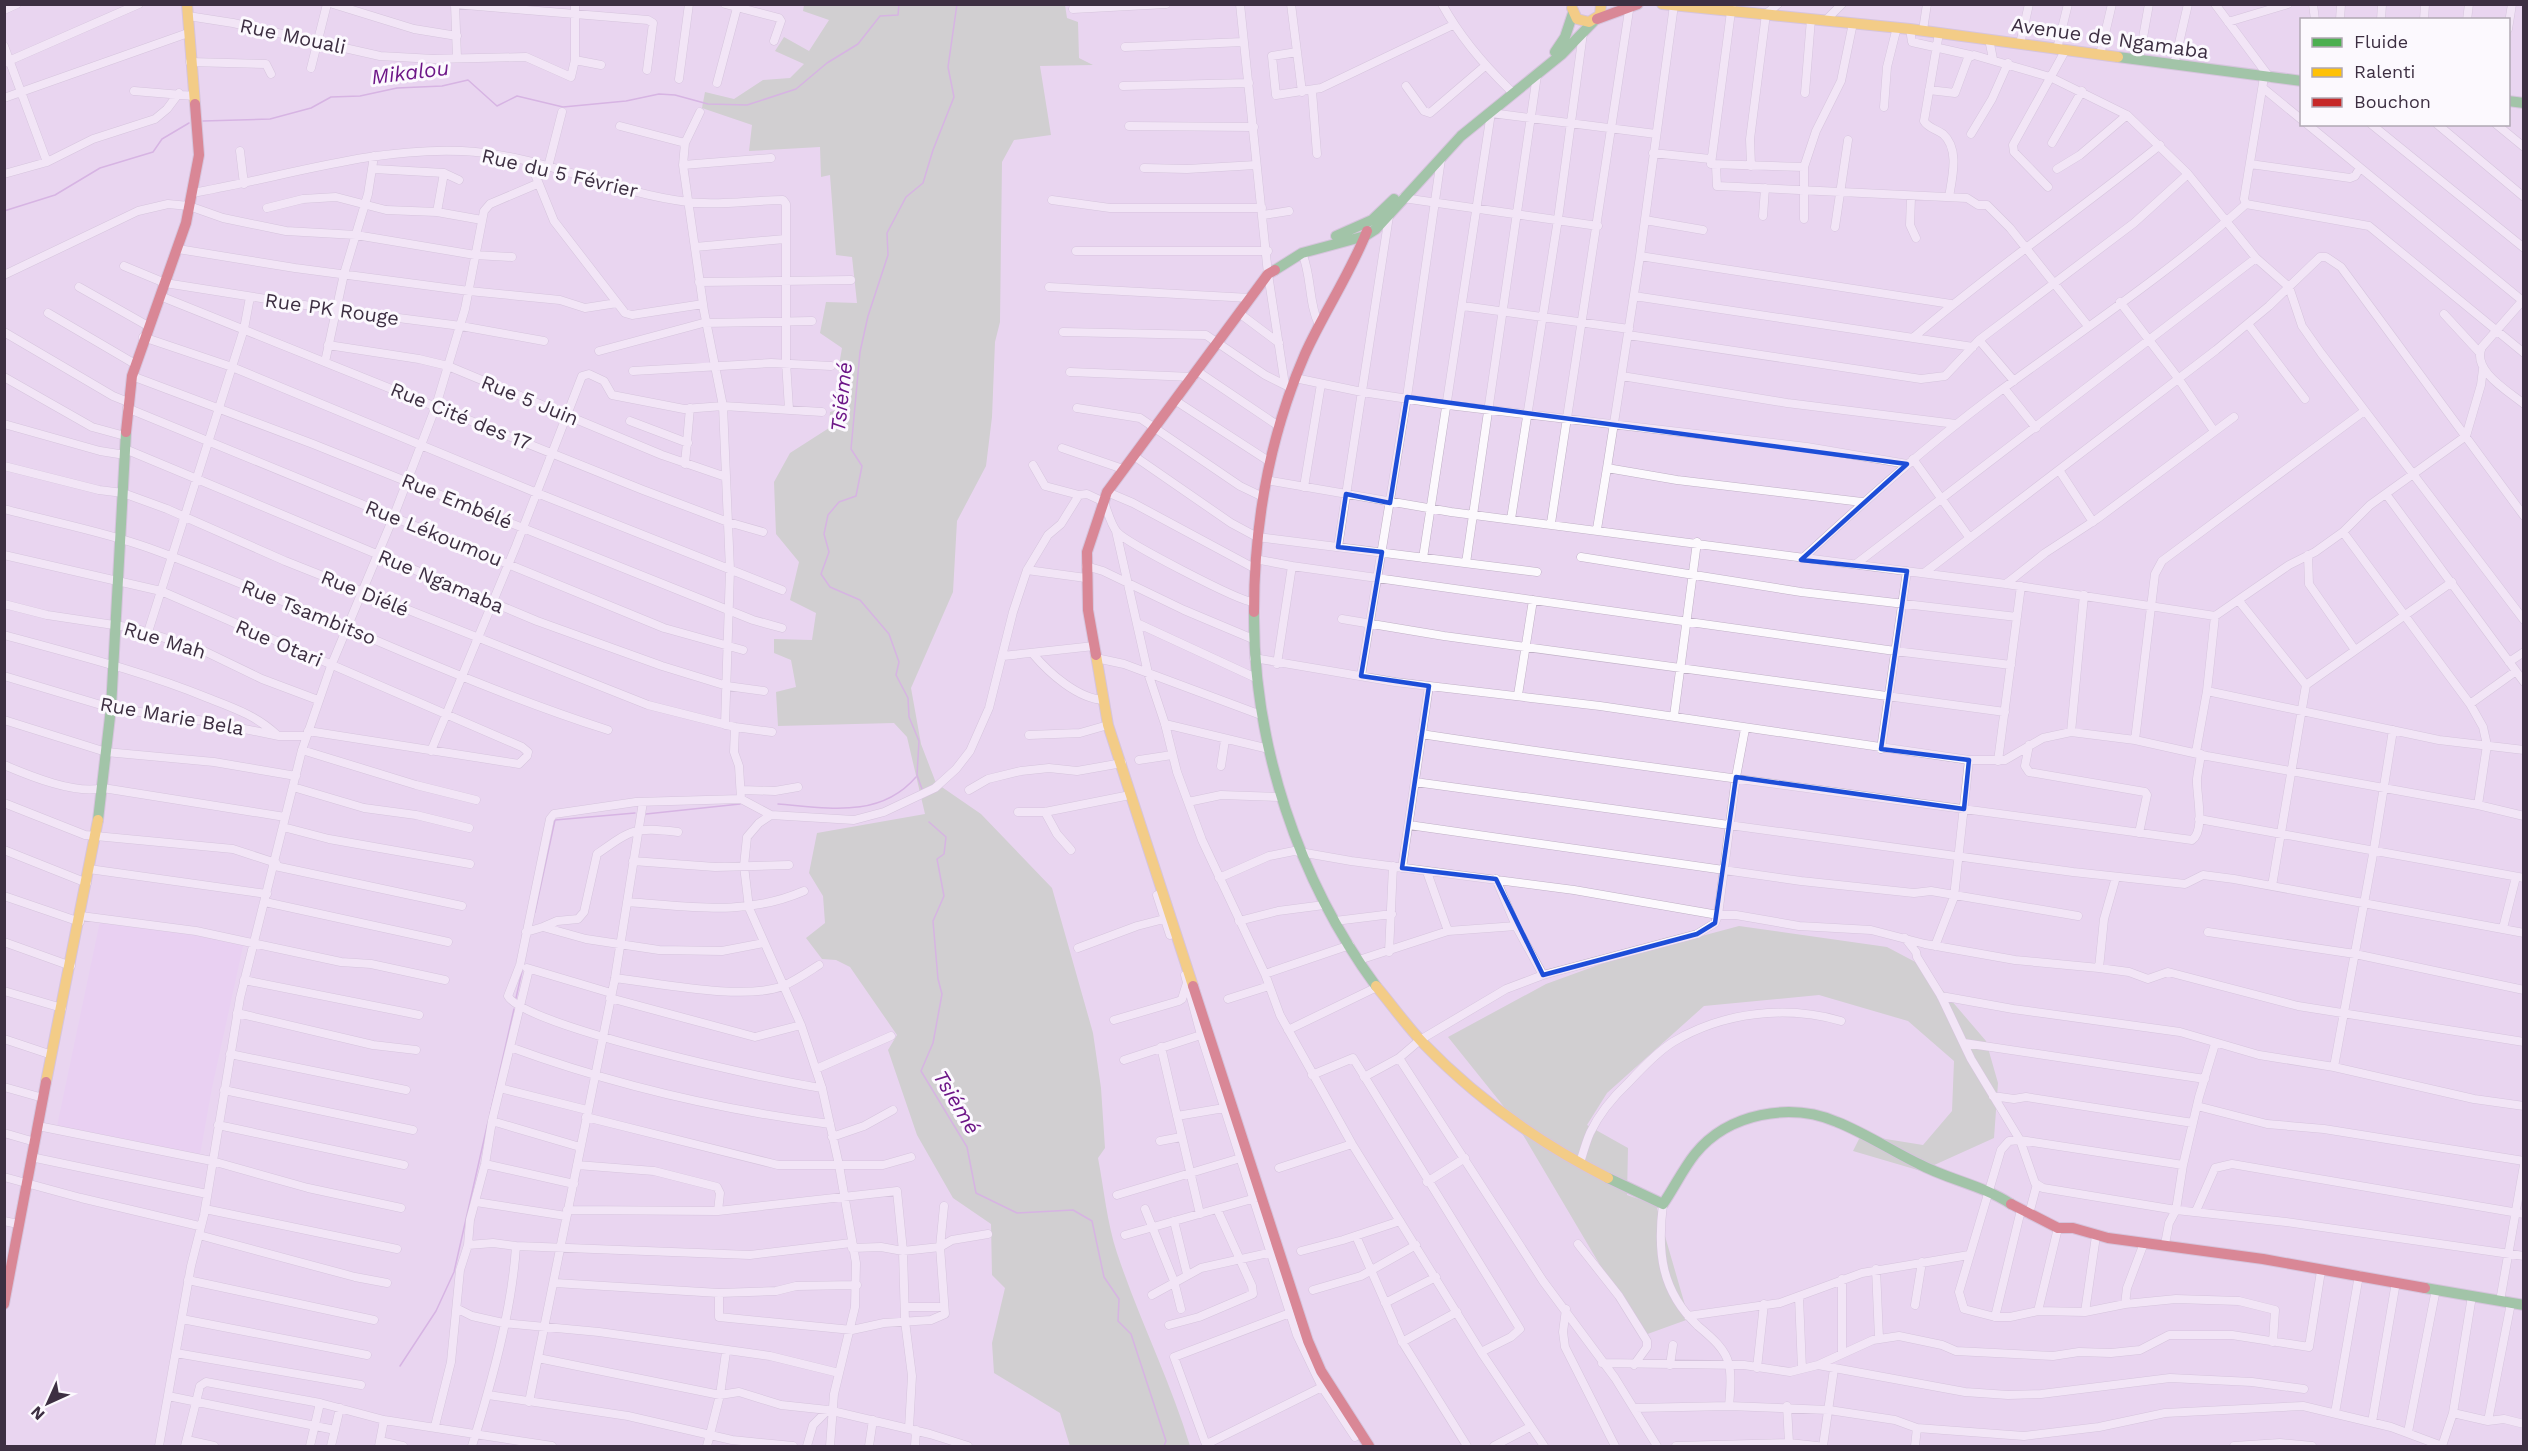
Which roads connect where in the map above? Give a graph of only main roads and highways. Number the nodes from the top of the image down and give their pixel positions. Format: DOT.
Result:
graph roads {
  1 [pos="1601,4"];
  2 [pos="1662,4"];
  3 [pos="1632,5"];
  4 [pos="1674,5"];
  5 [pos="1571,8"];
  6 [pos="1732,8"];
  7 [pos="187,10"];
  8 [pos="1596,20"];
  9 [pos="2300,81"];
  10 [pos="1373,223"];
  11 [pos="1365,236"];
  12 [pos="1302,253"];
  13 [pos="1354,260"];
  14 [pos="8,1267"];
  15 [pos="4,1304"];
  16 [pos="2523,1305"];
  17 [pos="1369,1446"];
  1 -- 8 [label="main road"];
  2 -- 4 [label="main road, Avenue de Ngamaba"];
  3 -- 8 [label="main road"];
  4 -- 6 [label="main road, Avenue de Ngamaba"];
  5 -- 8 [label="main road"];
  5 -- 10 [label="main road"];
  6 -- 9 [label="main road, Avenue de Ngamaba"];
  7 -- 14 [label="main road"];
  8 -- 10 [label="main road"];
  10 -- 11 [label="main road"];
  10 -- 12 [label="main road"];
  10 -- 13 [label="main road"];
  11 -- 12 [label="main road"];
  11 -- 13 [label="main road"];
  12 -- 17 [label="main road"];
  13 -- 16 [label="main road"];
  14 -- 15 [label="main road"];
}
